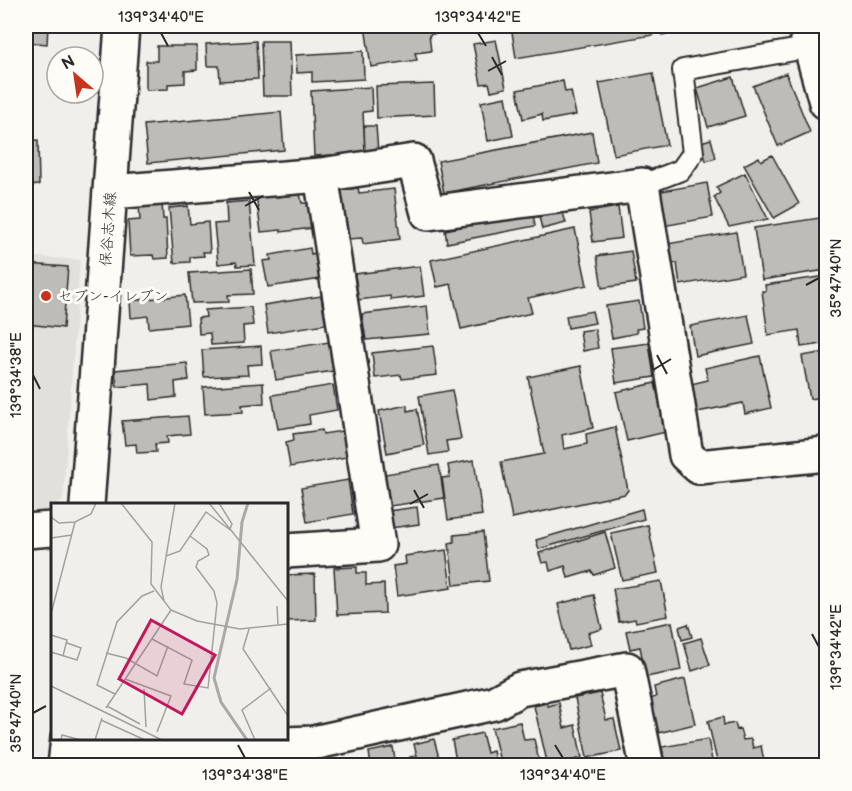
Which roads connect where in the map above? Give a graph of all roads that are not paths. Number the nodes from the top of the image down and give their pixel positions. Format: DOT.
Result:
graph roads {
  1 [pos="122,26"];
  2 [pos="808,36"];
  3 [pos="826,102"];
  4 [pos="321,175"];
  5 [pos="642,185"];
  6 [pos="111,192"];
  7 [pos="826,454"];
  8 [pos="87,503"];
  9 [pos="51,529"];
  10 [pos="26,531"];
  11 [pos="288,551"];
  12 [pos="66,752"];
  13 [pos="323,754"];
  14 [pos="647,765"];
  1 -- 6 [label="street, 保谷志木線"];
  2 -- 3 [label="street"];
  2 -- 5 [label="lane"];
  4 -- 5 [label="street"];
  4 -- 6 [label="street"];
  4 -- 11 [label="street"];
  5 -- 7 [label="street"];
  6 -- 8 [label="street, 保谷志木線"];
  9 -- 10 [label="street"];
  12 -- 13 [label="street"];
  13 -- 14 [label="street"];
}
